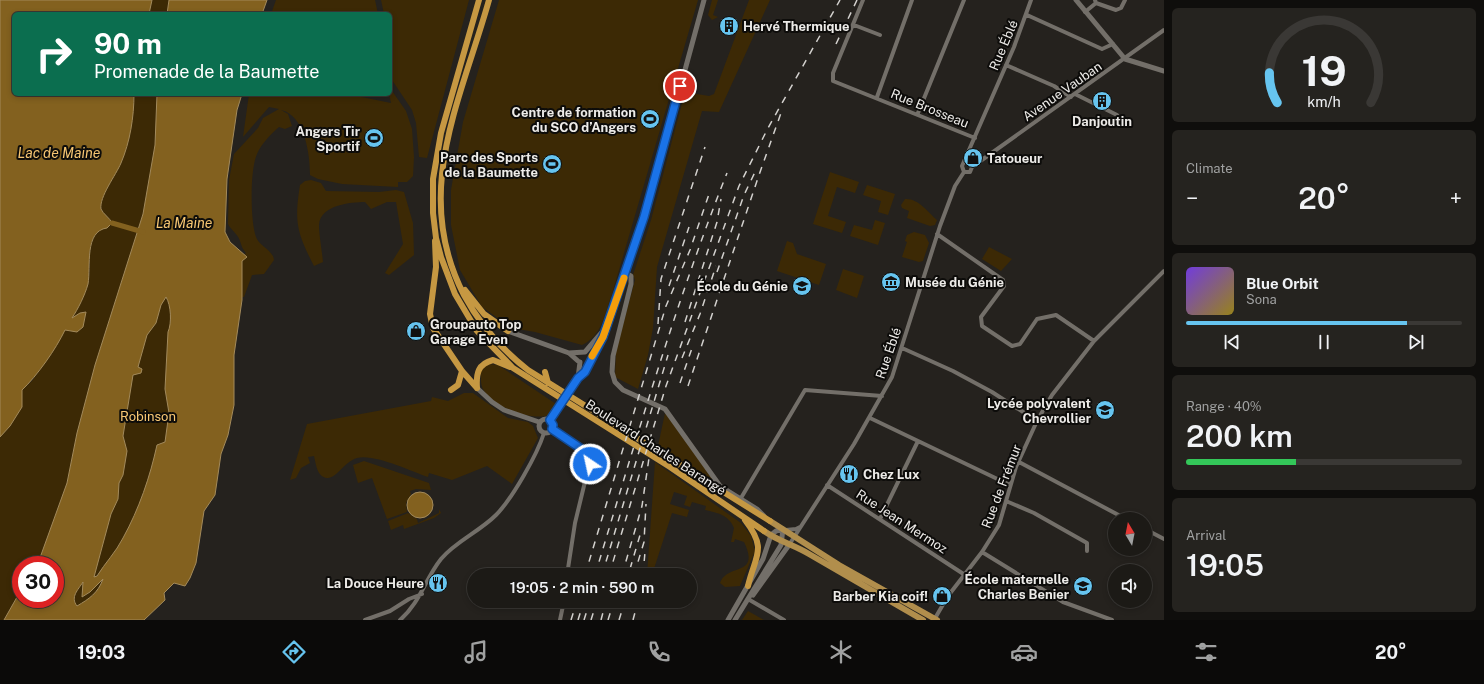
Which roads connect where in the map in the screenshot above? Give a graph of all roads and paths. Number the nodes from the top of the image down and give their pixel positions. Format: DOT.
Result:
graph roads {
  1 [pos="479,0"];
  2 [pos="489,0"];
  3 [pos="704,0"];
  4 [pos="863,0"];
  5 [pos="912,0"];
  6 [pos="964,0"];
  7 [pos="1030,0"];
  8 [pos="1076,0"];
  9 [pos="1125,0"];
  10 [pos="1095,1"];
  11 [pos="1085,12"];
  12 [pos="1027,15"];
  13 [pos="854,25"];
  14 [pos="1164,30"];
  15 [pos="880,35"];
  16 [pos="1113,44"];
  17 [pos="1125,59"];
  18 [pos="1006,65"];
  19 [pos="1164,71"];
  20 [pos="1073,96"];
  21 [pos="877,98"];
  22 [pos="918,113"];
  23 [pos="1117,115"];
  24 [pos="975,138"];
  25 [pos="964,164"];
  26 [pos="972,167"];
  27 [pos="964,172"];
  28 [pos="937,234"];
  29 [pos="436,238"];
  30 [pos="1164,271"];
  31 [pos="625,273"];
  32 [pos="460,286"];
  33 [pos="508,331"];
  34 [pos="604,331"];
  35 [pos="1094,341"];
  36 [pos="902,348"];
  37 [pos="583,352"];
  38 [pos="569,353"];
  39 [pos="590,358"];
  40 [pos="579,362"];
  41 [pos="588,363"];
  42 [pos="512,368"];
  43 [pos="462,371"];
  44 [pos="544,372"];
  45 [pos="578,378"];
  46 [pos="548,383"];
  47 [pos="477,388"];
  48 [pos="451,390"];
  49 [pos="557,392"];
  50 [pos="882,396"];
  51 [pos="576,404"];
  52 [pos="870,418"];
  53 [pos="550,420"];
  54 [pos="1037,421"];
  55 [pos="539,422"];
  56 [pos="552,429"];
  57 [pos="544,433"];
  58 [pos="918,441"];
  59 [pos="1019,462"];
  60 [pos="827,485"];
  61 [pos="1010,485"];
  62 [pos="740,498"];
  63 [pos="1006,501"];
  64 [pos="1113,512"];
  65 [pos="740,514"];
  66 [pos="880,519"];
  67 [pos="770,521"];
  68 [pos="800,526"];
  69 [pos="783,529"];
  70 [pos="764,531"];
  71 [pos="1152,533"];
  72 [pos="794,536"];
  73 [pos="770,537"];
  74 [pos="1164,539"];
  75 [pos="782,542"];
  76 [pos="789,544"];
  77 [pos="1087,551"];
  78 [pos="982,552"];
  79 [pos="568,568"];
  80 [pos="965,575"];
  81 [pos="748,586"];
  82 [pos="422,594"];
  83 [pos="409,599"];
  84 [pos="748,599"];
  85 [pos="416,603"];
  86 [pos="563,608"];
  87 [pos="365,620"];
  88 [pos="400,620"];
  89 [pos="560,620"];
  90 [pos="728,620"];
  91 [pos="735,620"];
  92 [pos="784,620"];
  93 [pos="923,620"];
  94 [pos="935,620"];
  95 [pos="1112,620"];
  1 -- 29 [label="highway, Boulevard Charles Barangé"];
  2 -- 32 [label="highway, Boulevard Charles Barangé"];
  3 -- 31 [label="street"];
  4 -- 13 [label="street"];
  5 -- 21 [label="street"];
  6 -- 22 [label="street"];
  7 -- 12 [label="street, Rue Éblé"];
  8 -- 11 [label="street"];
  9 -- 10 [label="street"];
  10 -- 11 [label="street"];
  11 -- 16 [label="street"];
  12 -- 16 [label="street"];
  12 -- 18 [label="street, Rue Éblé"];
  13 -- 15 [label="street"];
  13 -- 21 [label="street, Rue Brosseau"];
  14 -- 17 [label="street, Avenue Vauban"];
  16 -- 17 [label="street"];
  17 -- 19 [label="street"];
  17 -- 20 [label="street, Avenue Vauban"];
  18 -- 20 [label="street"];
  18 -- 24 [label="street, Rue Éblé"];
  20 -- 23 [label="street"];
  20 -- 26 [label="street, Avenue Vauban"];
  21 -- 22 [label="street, Rue Brosseau"];
  22 -- 24 [label="street, Rue Brosseau"];
  24 -- 25 [label="street, Rue Éblé"];
  25 -- 26 [label="street"];
  25 -- 27 [label="street"];
  26 -- 27 [label="street"];
  27 -- 28 [label="street, Rue Éblé"];
  28 -- 35 [label="street"];
  28 -- 36 [label="street, Rue Éblé"];
  29 -- 42 [label="highway, Boulevard Charles Barangé"];
  29 -- 43 [label="highway"];
  30 -- 35 [label="street, Rue de Frémur"];
  31 -- 34 [label="street"];
  31 -- 62 [label="street, Boulevard Charles Barangé"];
  32 -- 33 [label="highway"];
  32 -- 46 [label="highway, Boulevard Charles Barangé"];
  33 -- 38 [label="street"];
  34 -- 37 [label="street"];
  34 -- 39 [label="street"];
  35 -- 54 [label="street, Rue de Frémur"];
  36 -- 50 [label="street, Rue Éblé"];
  36 -- 54 [label="street"];
  37 -- 38 [label="street"];
  37 -- 39 [label="street"];
  37 -- 40 [label="street"];
  38 -- 40 [label="street"];
  39 -- 41 [label="street"];
  40 -- 41 [label="street"];
  40 -- 45 [label="street"];
  41 -- 45 [label="street"];
  42 -- 47 [label="highway"];
  42 -- 49 [label="highway, Boulevard Charles Barangé"];
  43 -- 47 [label="highway"];
  43 -- 48 [label="highway"];
  44 -- 46 [label="highway"];
  45 -- 53 [label="street"];
  46 -- 49 [label="highway, Boulevard Charles Barangé"];
  47 -- 55 [label="street"];
  49 -- 51 [label="highway, Boulevard Charles Barangé"];
  50 -- 52 [label="street, Rue Éblé"];
  50 -- 62 [label="street"];
  51 -- 65 [label="highway, Boulevard Charles Barangé"];
  51 -- 67 [label="highway, Boulevard Charles Barangé"];
  52 -- 58 [label="street"];
  52 -- 60 [label="street, Rue Éblé"];
  53 -- 55 [label="street"];
  53 -- 56 [label="street"];
  54 -- 59 [label="street, Rue de Frémur"];
  55 -- 57 [label="street"];
  56 -- 57 [label="street"];
  56 -- 79 [label="street"];
  57 -- 82 [label="street"];
  58 -- 61 [label="street"];
  58 -- 66 [label="street"];
  59 -- 61 [label="street, Rue de Frémur"];
  59 -- 64 [label="street"];
  60 -- 66 [label="street, Rue Jean Mermoz"];
  60 -- 68 [label="street, Rue Éblé"];
  61 -- 63 [label="street, Rue de Frémur"];
  62 -- 67 [label="street, Boulevard Charles Barangé"];
  63 -- 77 [label="street"];
  63 -- 78 [label="street, Rue de Frémur"];
  65 -- 70 [label="highway, Boulevard Charles Barangé"];
  65 -- 81 [label="highway"];
  66 -- 80 [label="street, Rue Jean Mermoz"];
  67 -- 69 [label="main road, Boulevard Charles Barangé"];
  68 -- 69 [label="street"];
  68 -- 72 [label="street, Rue Éblé"];
  69 -- 72 [label="main road, Boulevard Charles Barangé"];
  69 -- 73 [label="street"];
  69 -- 75 [label="street"];
  70 -- 73 [label="main road, Boulevard Charles Barangé"];
  71 -- 74 [label="street"];
  72 -- 76 [label="street, Rue Éblé"];
  72 -- 94 [label="main road, Boulevard Charles Barangé"];
  73 -- 75 [label="main road, Boulevard Charles Barangé"];
  73 -- 81 [label="street"];
  75 -- 76 [label="main road, Boulevard Charles Barangé"];
  75 -- 84 [label="street"];
  76 -- 84 [label="street"];
  76 -- 93 [label="main road, Boulevard Charles Barangé"];
  78 -- 80 [label="street, Rue de Frémur"];
  78 -- 95 [label="street"];
  80 -- 94 [label="street, Rue de Frémur"];
  81 -- 90 [label="street"];
  82 -- 83 [label="street"];
  82 -- 85 [label="street"];
  83 -- 85 [label="street"];
  83 -- 87 [label="street"];
  84 -- 91 [label="street"];
  84 -- 92 [label="street"];
  85 -- 88 [label="street"];
  86 -- 89 [label="street"];
}
